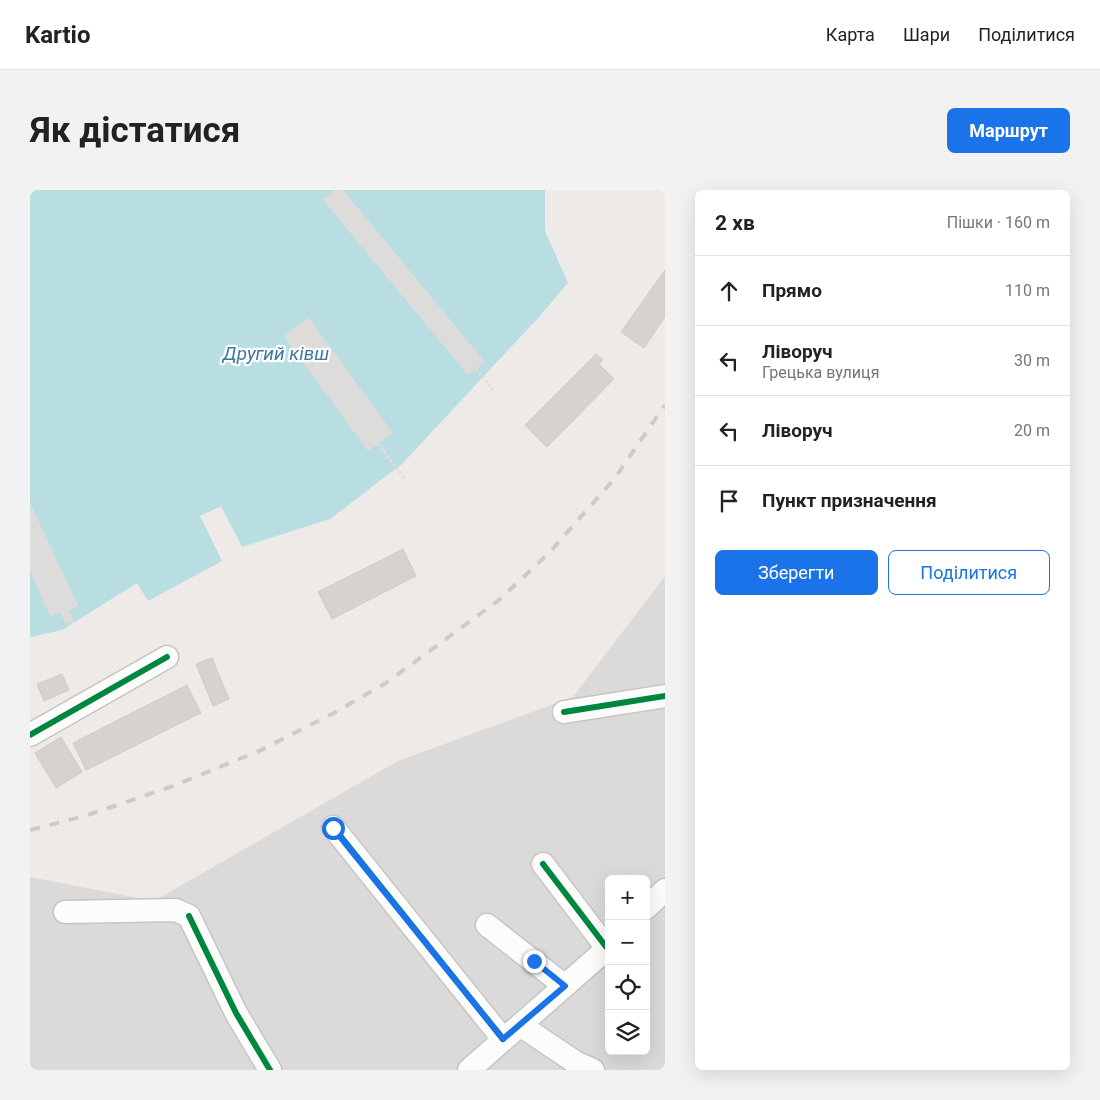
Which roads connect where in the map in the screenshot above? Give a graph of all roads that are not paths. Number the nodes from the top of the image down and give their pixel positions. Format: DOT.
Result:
graph roads {
  1 [pos="167,656"];
  2 [pos="665,696"];
  3 [pos="564,712"];
  4 [pos="30,735"];
  5 [pos="333,828"];
  6 [pos="542,864"];
  7 [pos="665,890"];
  8 [pos="650,904"];
  9 [pos="66,912"];
  10 [pos="487,925"];
  11 [pos="605,944"];
  12 [pos="605,951"];
  13 [pos="565,986"];
  14 [pos="520,1025"];
  15 [pos="503,1039"];
  16 [pos="270,1070"];
  17 [pos="469,1070"];
  18 [pos="593,1070"];
  1 -- 4 [label="street"];
  2 -- 3 [label="street"];
  5 -- 15 [label="street"];
  6 -- 11 [label="street"];
  7 -- 8 [label="street"];
  9 -- 16 [label="street"];
  10 -- 13 [label="street"];
  12 -- 13 [label="street"];
  13 -- 14 [label="street"];
  14 -- 15 [label="street"];
  14 -- 18 [label="street"];
  15 -- 17 [label="street"];
}
